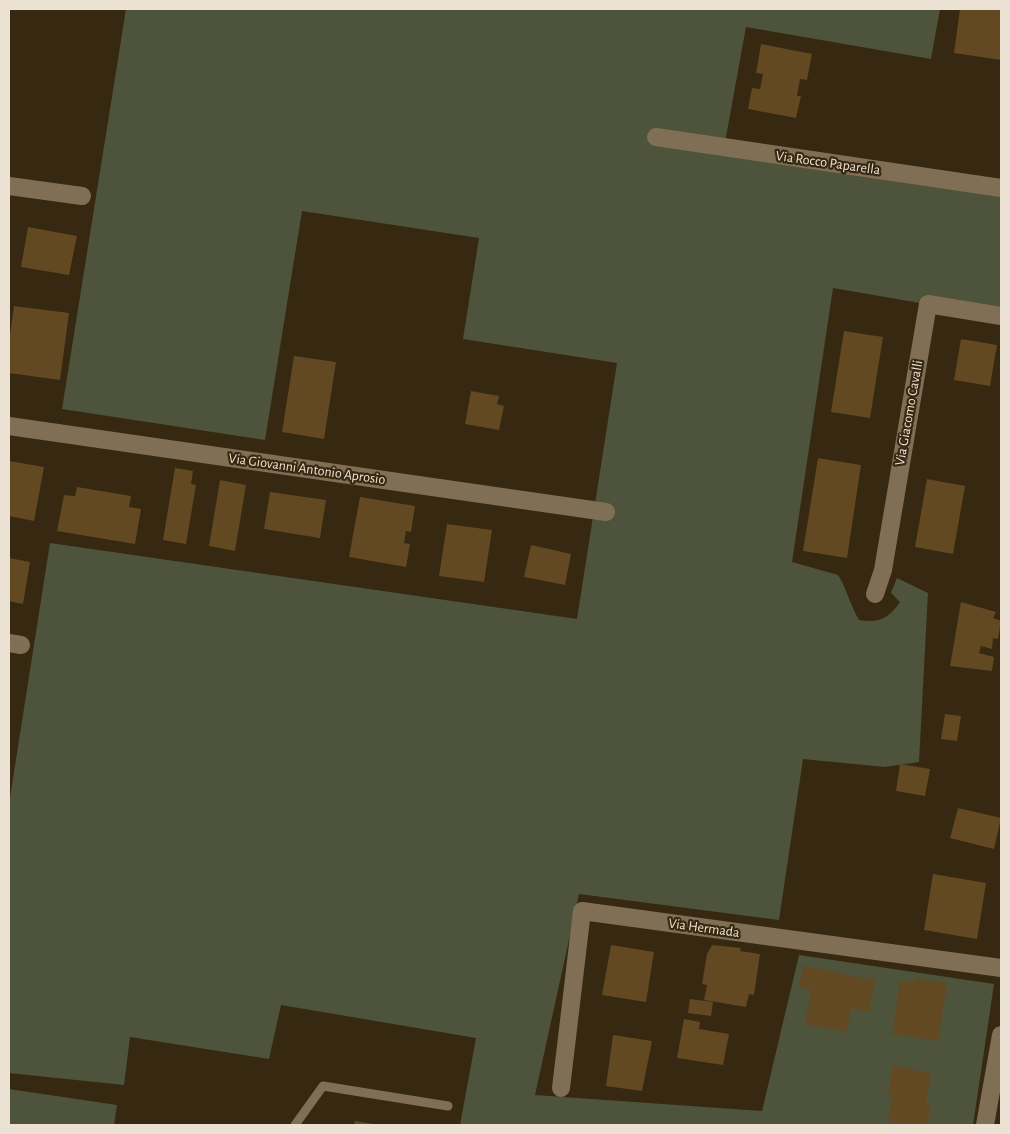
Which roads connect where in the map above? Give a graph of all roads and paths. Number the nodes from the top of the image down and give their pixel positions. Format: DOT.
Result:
graph roads {
  1 [pos="656,137"];
  2 [pos="9,186"];
  3 [pos="1001,188"];
  4 [pos="82,196"];
  5 [pos="1001,316"];
  6 [pos="9,426"];
  7 [pos="606,512"];
  8 [pos="875,594"];
  9 [pos="1001,968"];
  10 [pos="1001,1035"];
  11 [pos="561,1088"];
  12 [pos="448,1106"];
  13 [pos="295,1125"];
  14 [pos="985,1125"];
  1 -- 3 [label="street, Via Rocco Paparella"];
  2 -- 4 [label="street"];
  5 -- 8 [label="street, Via Giacomo Cavalli"];
  6 -- 7 [label="street, Via Giovanni Antonio Aprosio"];
  9 -- 11 [label="street, Via Hermada"];
  10 -- 14 [label="street"];
  12 -- 13 [label="lane"];
}
